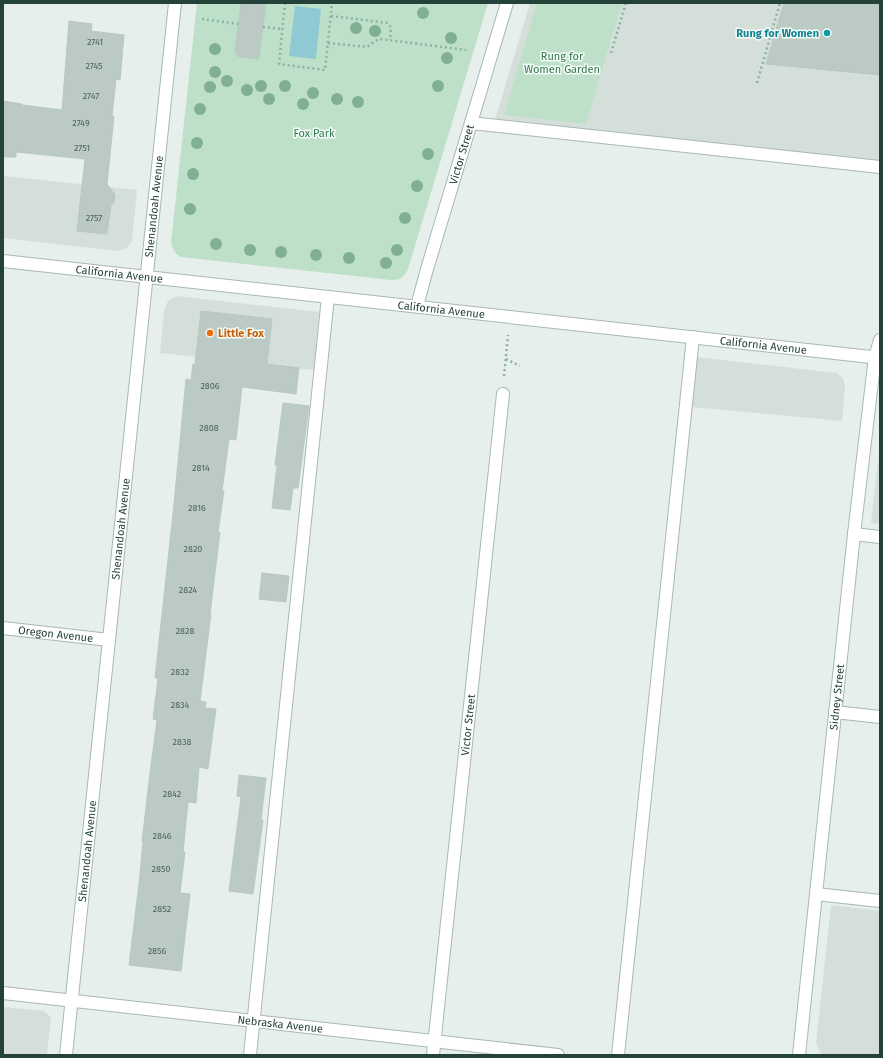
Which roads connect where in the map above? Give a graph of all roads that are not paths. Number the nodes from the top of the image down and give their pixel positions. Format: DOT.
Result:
graph roads {
  1 [pos="175,3"];
  2 [pos="507,3"];
  3 [pos="471,123"];
  4 [pos="880,167"];
  5 [pos="3,261"];
  6 [pos="146,276"];
  7 [pos="328,297"];
  8 [pos="417,306"];
  9 [pos="693,337"];
  10 [pos="880,340"];
  11 [pos="877,358"];
  12 [pos="503,394"];
  13 [pos="854,534"];
  14 [pos="880,537"];
  15 [pos="3,628"];
  16 [pos="109,640"];
  17 [pos="835,712"];
  18 [pos="880,717"];
  19 [pos="816,894"];
  20 [pos="880,901"];
  21 [pos="3,993"];
  22 [pos="71,1001"];
  23 [pos="253,1022"];
  24 [pos="434,1042"];
  25 [pos="66,1055"];
  26 [pos="250,1055"];
  27 [pos="433,1055"];
  28 [pos="558,1055"];
  29 [pos="618,1055"];
  30 [pos="798,1055"];
  1 -- 6 [label="street, Shenandoah Avenue"];
  2 -- 3 [label="street, Victor Street"];
  3 -- 4 [label="street"];
  3 -- 8 [label="street, Victor Street"];
  5 -- 6 [label="street, California Avenue"];
  6 -- 7 [label="street, California Avenue"];
  6 -- 16 [label="street, Shenandoah Avenue"];
  7 -- 8 [label="street, California Avenue"];
  7 -- 23 [label="street"];
  8 -- 9 [label="street, California Avenue"];
  9 -- 11 [label="street, California Avenue"];
  9 -- 29 [label="street"];
  10 -- 11 [label="street, Sidney Street"];
  11 -- 13 [label="street, Sidney Street"];
  12 -- 24 [label="street, Victor Street"];
  13 -- 14 [label="street"];
  13 -- 17 [label="street, Sidney Street"];
  15 -- 16 [label="street, Oregon Avenue"];
  16 -- 22 [label="street, Shenandoah Avenue"];
  17 -- 18 [label="street"];
  17 -- 19 [label="street, Sidney Street"];
  19 -- 20 [label="street"];
  19 -- 30 [label="street, Sidney Street"];
  21 -- 22 [label="street, Nebraska Avenue"];
  22 -- 23 [label="street, Nebraska Avenue"];
  22 -- 25 [label="street, Shenandoah Avenue"];
  23 -- 24 [label="street, Nebraska Avenue"];
  23 -- 26 [label="street"];
  24 -- 27 [label="street, Victor Street"];
  24 -- 28 [label="street, Nebraska Avenue"];
}
